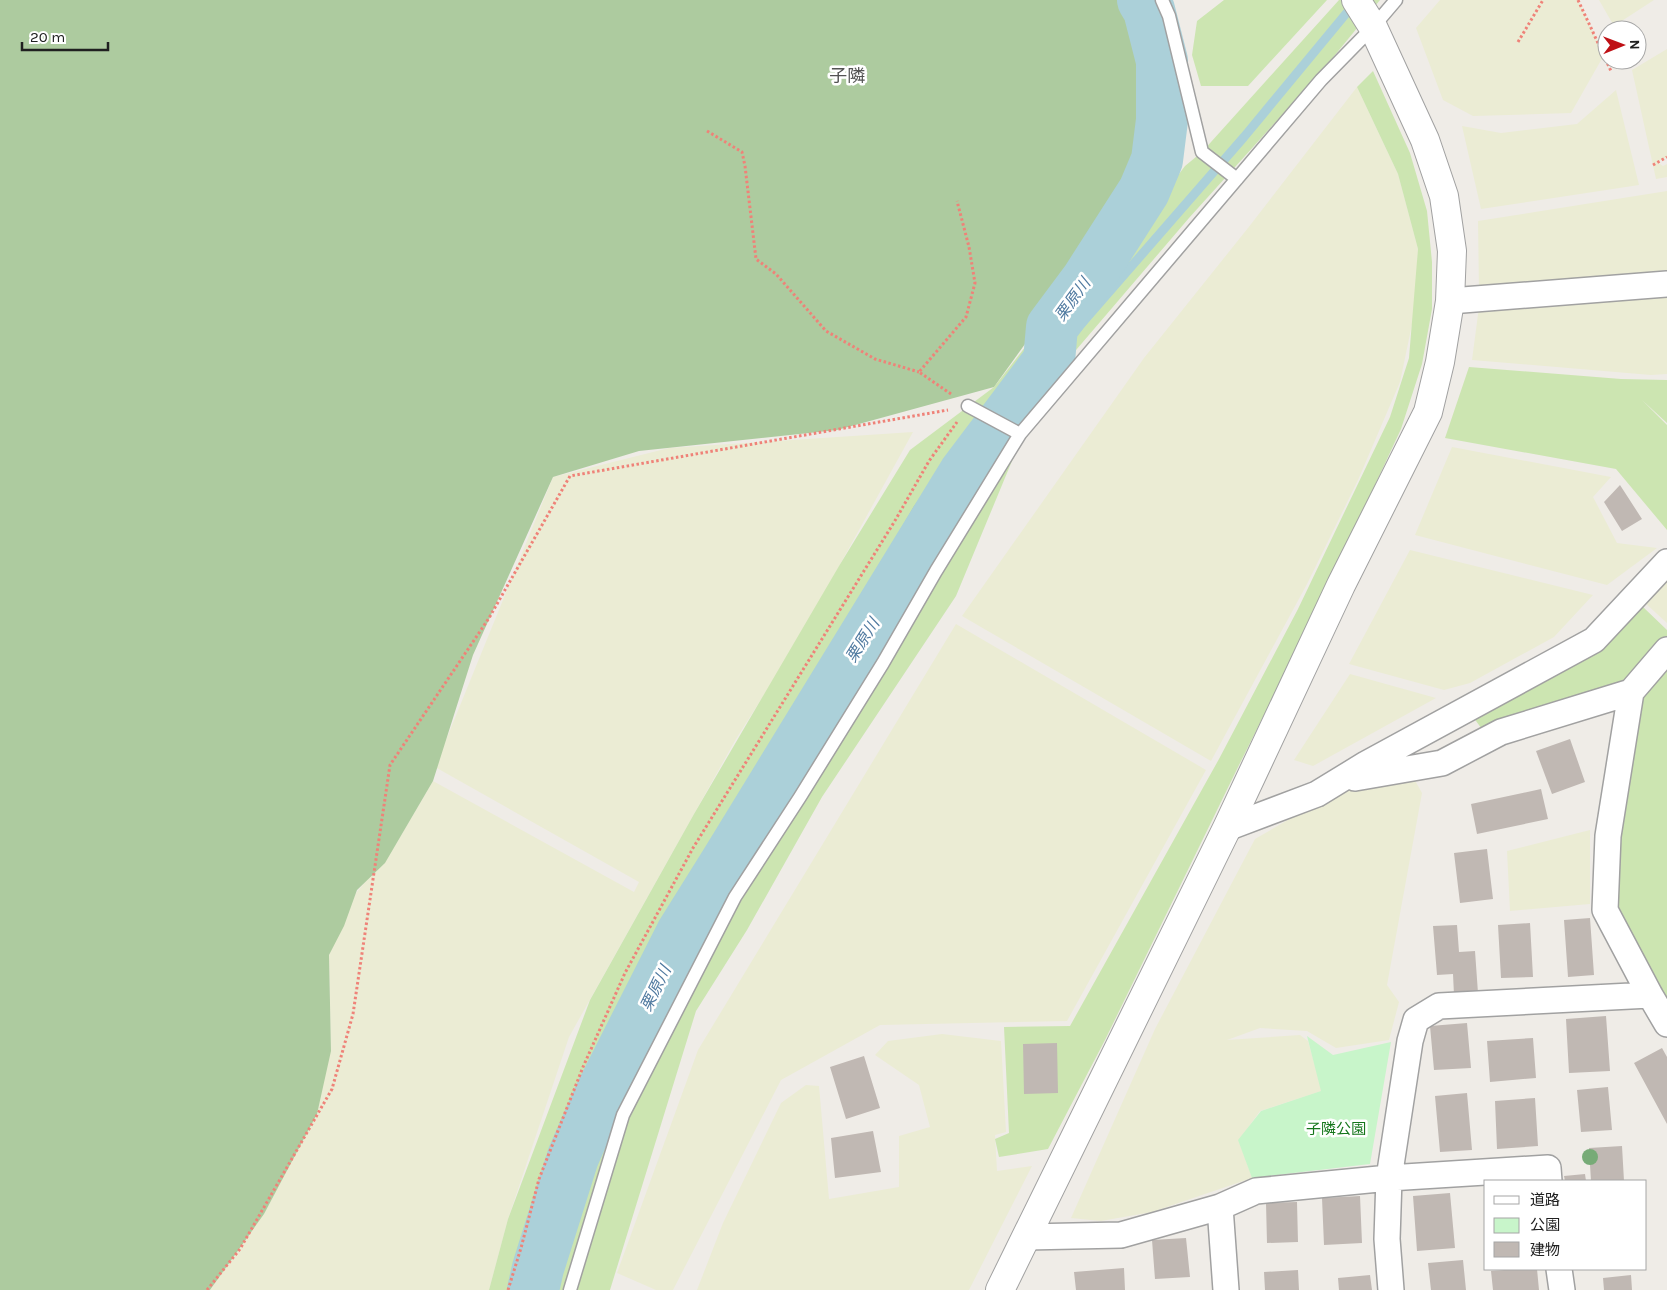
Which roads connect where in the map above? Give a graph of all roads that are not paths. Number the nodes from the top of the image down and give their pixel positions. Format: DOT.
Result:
graph roads {
  1 [pos="1162,0"];
  2 [pos="1176,0"];
  3 [pos="1396,0"];
  4 [pos="1169,16"];
  5 [pos="1366,16"];
  6 [pos="1236,179"];
  7 [pos="1667,284"];
  8 [pos="1450,301"];
  9 [pos="974,409"];
  10 [pos="1016,432"];
  11 [pos="1667,562"];
  12 [pos="1667,650"];
  13 [pos="1631,692"];
  14 [pos="1340,780"];
  15 [pos="1227,828"];
  16 [pos="1650,996"];
  17 [pos="1667,1024"];
  18 [pos="1389,1178"];
  19 [pos="1549,1180"];
  20 [pos="1220,1207"];
  21 [pos="1026,1237"];
  22 [pos="1559,1270"];
  23 [pos="570,1290"];
  24 [pos="1000,1290"];
  25 [pos="1226,1290"];
  26 [pos="1391,1290"];
  27 [pos="1562,1290"];
  1 -- 4 [label="lane"];
  2 -- 4 [label="lane"];
  3 -- 5 [label="lane"];
  4 -- 6 [label="lane"];
  5 -- 6 [label="lane"];
  5 -- 8 [label="street"];
  6 -- 10 [label="lane"];
  7 -- 8 [label="street"];
  8 -- 15 [label="street"];
  9 -- 10 [label="lane"];
  10 -- 23 [label="lane"];
  11 -- 14 [label="street"];
  12 -- 13 [label="street"];
  13 -- 14 [label="street"];
  13 -- 16 [label="street"];
  14 -- 15 [label="street"];
  15 -- 21 [label="street"];
  16 -- 17 [label="street"];
  16 -- 18 [label="street"];
  18 -- 19 [label="street"];
  18 -- 20 [label="street"];
  18 -- 26 [label="street"];
  20 -- 21 [label="street"];
  20 -- 25 [label="street"];
  21 -- 24 [label="street"];
  22 -- 27 [label="street"];
}
